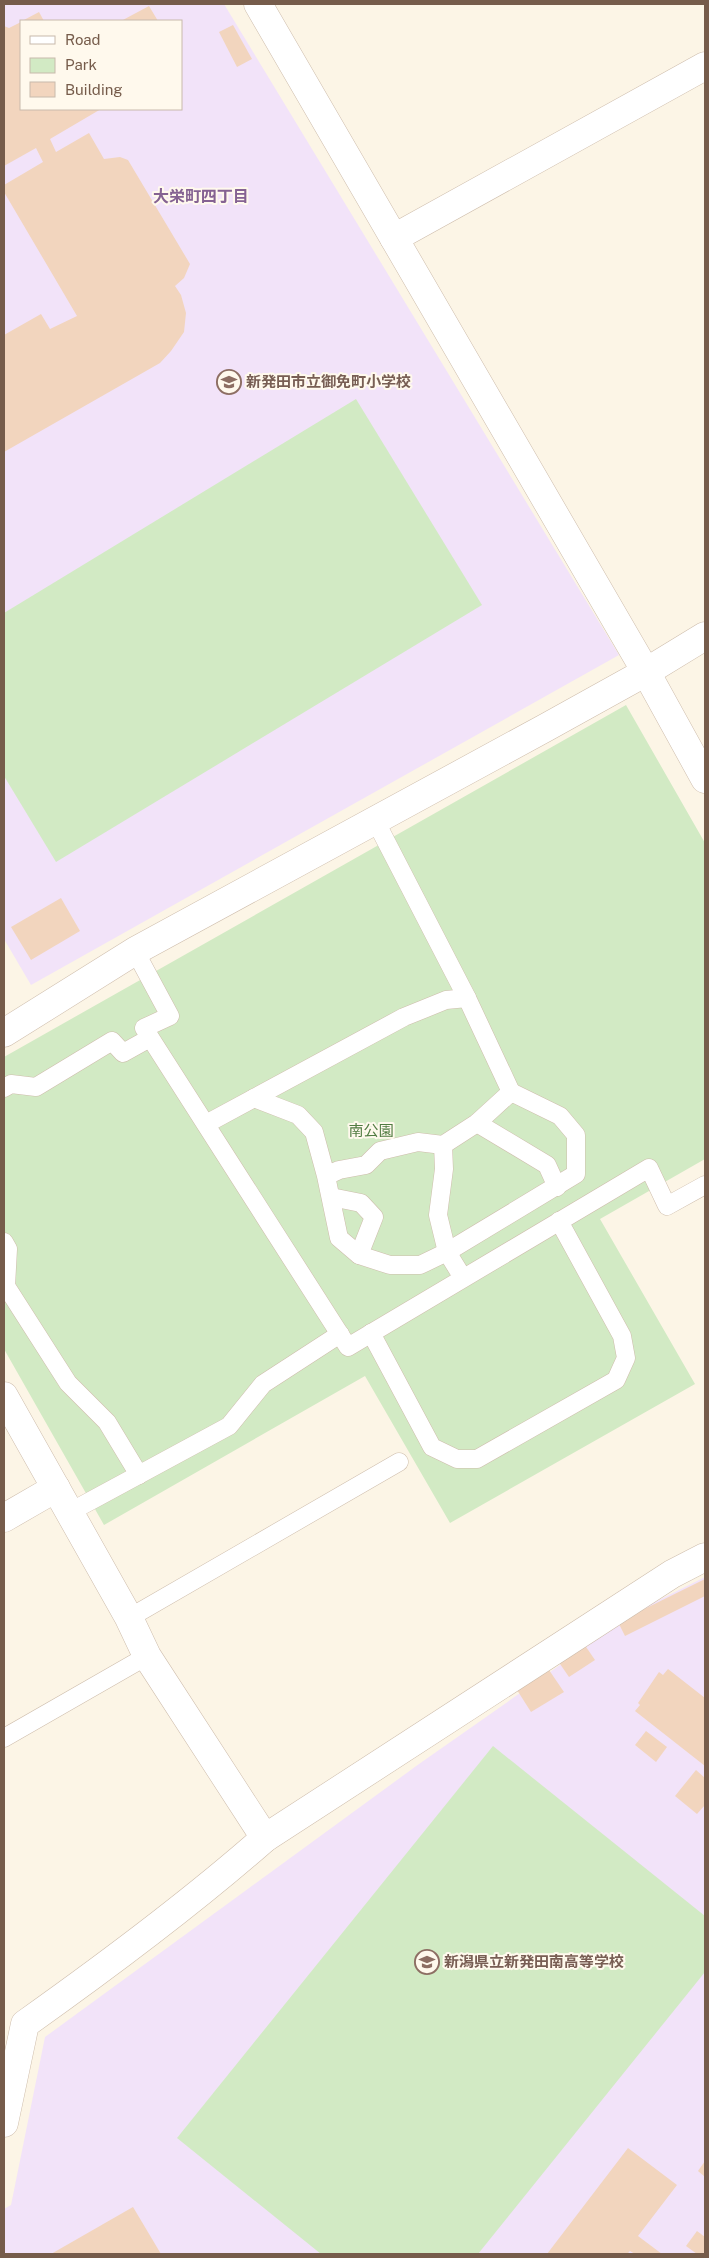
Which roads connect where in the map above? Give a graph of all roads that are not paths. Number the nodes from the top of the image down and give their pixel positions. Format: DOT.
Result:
graph roads {
  1 [pos="258,4"];
  2 [pos="705,66"];
  3 [pos="394,238"];
  4 [pos="705,636"];
  5 [pos="646,672"];
  6 [pos="705,779"];
  7 [pos="375,820"];
  8 [pos="135,951"];
  9 [pos="467,998"];
  10 [pos="4,1033"];
  11 [pos="150,1038"];
  12 [pos="4,1088"];
  13 [pos="511,1092"];
  14 [pos="254,1098"];
  15 [pos="477,1123"];
  16 [pos="206,1124"];
  17 [pos="443,1145"];
  18 [pos="326,1176"];
  19 [pos="705,1185"];
  20 [pos="557,1187"];
  21 [pos="331,1196"];
  22 [pos="559,1221"];
  23 [pos="4,1242"];
  24 [pos="446,1252"];
  25 [pos="359,1255"];
  26 [pos="463,1278"];
  27 [pos="340,1334"];
  28 [pos="371,1334"];
  29 [pos="4,1396"];
  30 [pos="399,1462"];
  31 [pos="138,1475"];
  32 [pos="56,1488"];
  33 [pos="70,1512"];
  34 [pos="4,1518"];
  35 [pos="705,1557"];
  36 [pos="129,1618"];
  37 [pos="147,1656"];
  38 [pos="4,1738"];
  39 [pos="266,1838"];
  40 [pos="4,2123"];
  1 -- 3 [label="street"];
  2 -- 3 [label="street"];
  3 -- 5 [label="street"];
  4 -- 5 [label="street"];
  5 -- 6 [label="street"];
  5 -- 7 [label="street"];
  7 -- 8 [label="street"];
  7 -- 9 [label="lane"];
  8 -- 10 [label="street"];
  8 -- 11 [label="lane"];
  9 -- 13 [label="lane"];
  9 -- 14 [label="lane"];
  11 -- 12 [label="lane"];
  11 -- 16 [label="lane"];
  13 -- 15 [label="lane"];
  13 -- 20 [label="lane"];
  14 -- 16 [label="lane"];
  14 -- 18 [label="lane"];
  15 -- 17 [label="lane"];
  15 -- 20 [label="lane"];
  16 -- 27 [label="lane"];
  17 -- 18 [label="lane"];
  17 -- 24 [label="lane"];
  18 -- 21 [label="lane"];
  19 -- 22 [label="lane"];
  20 -- 24 [label="lane"];
  21 -- 25 [label="lane"];
  21 -- 25 [label="lane"];
  22 -- 26 [label="lane"];
  22 -- 28 [label="lane"];
  23 -- 31 [label="lane"];
  24 -- 25 [label="lane"];
  24 -- 26 [label="lane"];
  26 -- 28 [label="lane"];
  27 -- 28 [label="lane"];
  27 -- 31 [label="lane"];
  29 -- 32 [label="street"];
  30 -- 36 [label="lane"];
  31 -- 33 [label="lane"];
  32 -- 33 [label="street"];
  32 -- 34 [label="street"];
  33 -- 36 [label="street"];
  35 -- 39 [label="street"];
  36 -- 37 [label="street"];
  37 -- 38 [label="lane"];
  37 -- 39 [label="street"];
  39 -- 40 [label="street"];
}
